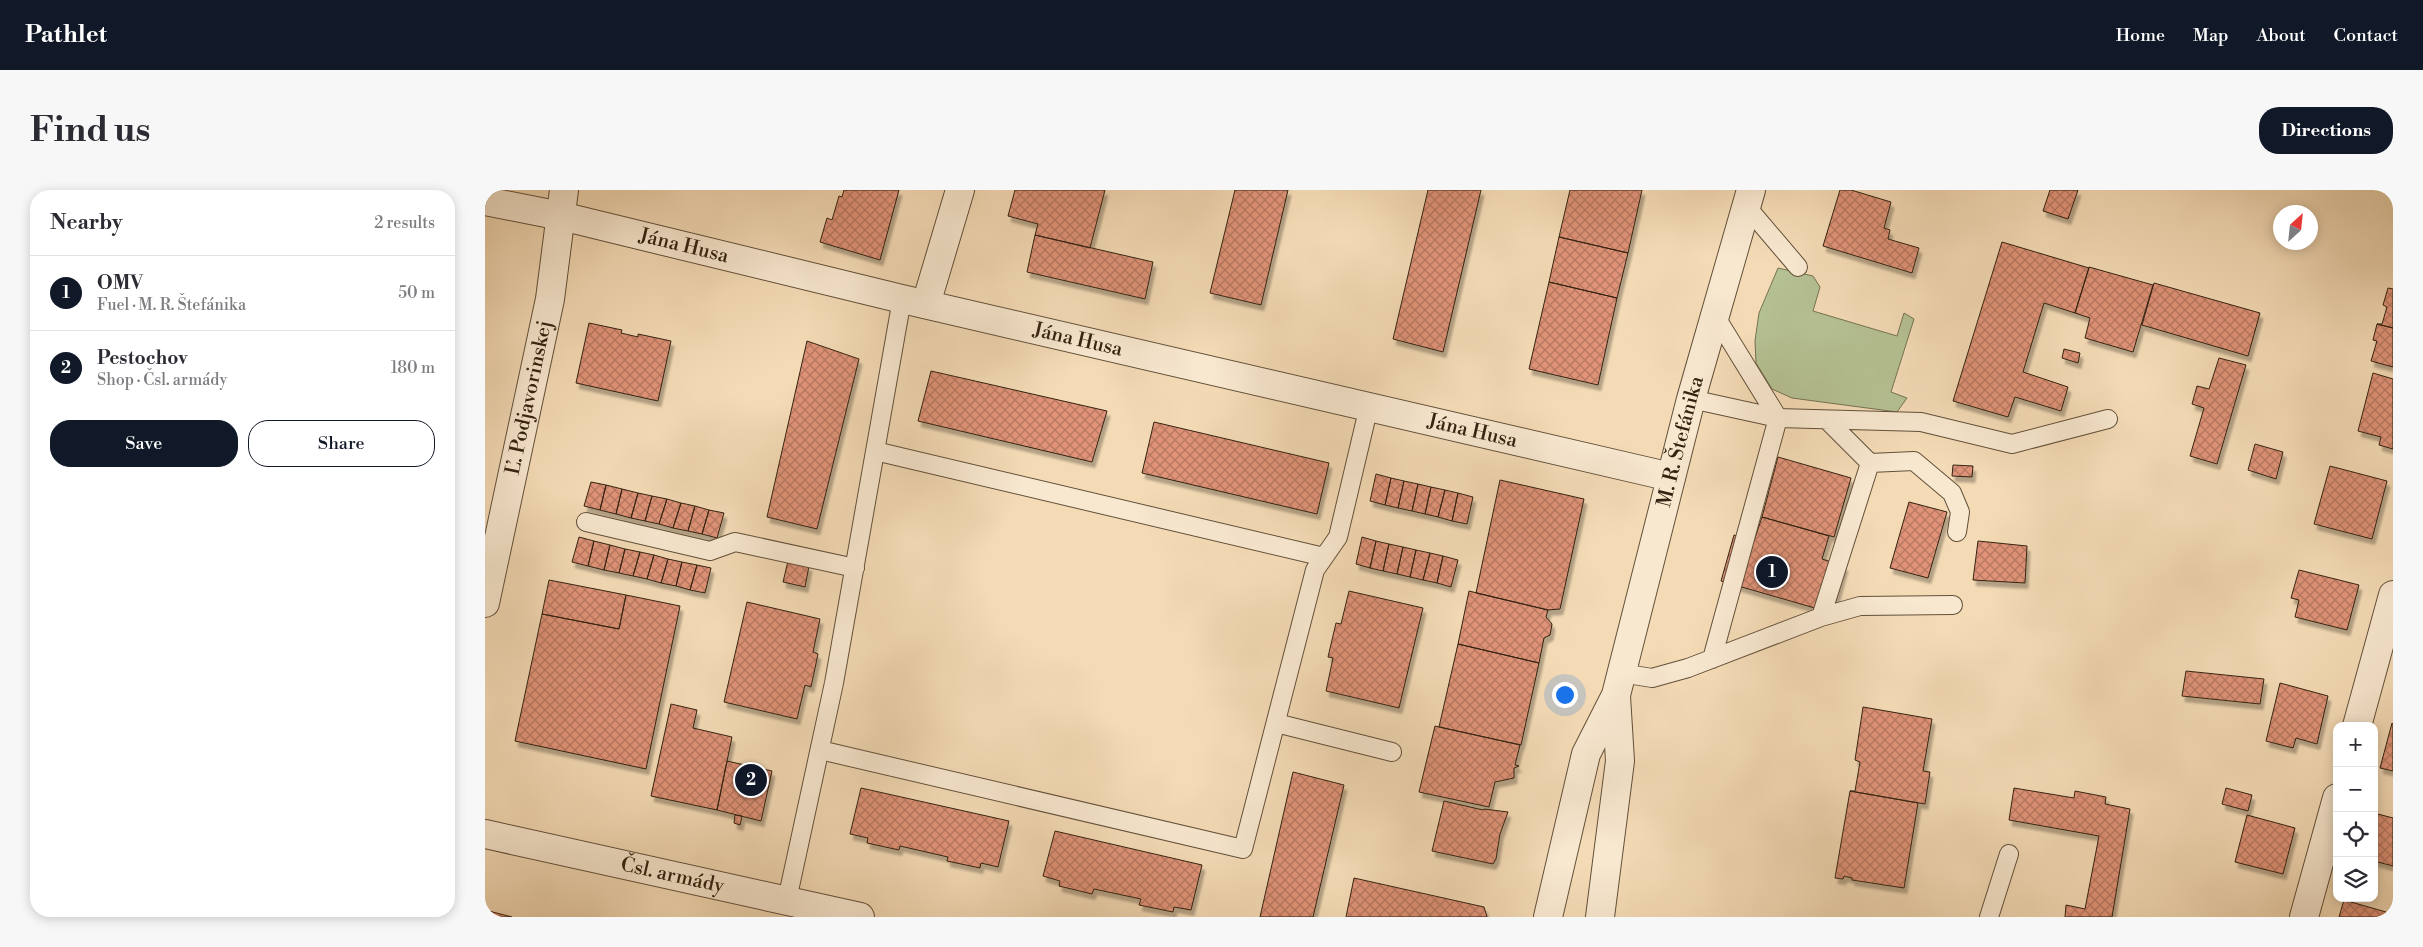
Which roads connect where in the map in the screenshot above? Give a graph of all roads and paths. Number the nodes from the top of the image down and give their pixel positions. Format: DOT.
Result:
graph roads {
  1 [pos="960,190"];
  2 [pos="1749,198"];
  3 [pos="485,201"];
  4 [pos="563,203"];
  5 [pos="1798,267"];
  6 [pos="914,301"];
  7 [pos="1714,314"];
  8 [pos="1691,400"];
  9 [pos="1369,406"];
  10 [pos="1778,418"];
  11 [pos="2108,419"];
  12 [pos="1827,420"];
  13 [pos="875,451"];
  14 [pos="1870,463"];
  15 [pos="1671,477"];
  16 [pos="586,522"];
  17 [pos="1957,532"];
  18 [pos="1323,558"];
  19 [pos="855,568"];
  20 [pos="2393,594"];
  21 [pos="485,603"];
  22 [pos="1953,605"];
  23 [pos="1821,617"];
  24 [pos="1712,659"];
  25 [pos="1619,684"];
  26 [pos="1276,722"];
  27 [pos="2358,722"];
  28 [pos="820,750"];
  29 [pos="1392,752"];
  30 [pos="2333,812"];
  31 [pos="485,834"];
  32 [pos="2009,854"];
  33 [pos="787,900"];
  34 [pos="860,917"];
  35 [pos="1549,917"];
  36 [pos="1600,917"];
  37 [pos="1989,917"];
  38 [pos="2304,917"];
  1 -- 6 [label="street"];
  2 -- 5 [label="lane"];
  2 -- 7 [label="street, M. R. Štefánika"];
  3 -- 4 [label="street, Jána Husa"];
  4 -- 6 [label="street, Jána Husa"];
  4 -- 21 [label="street, Ľ. Podjavorinskej"];
  6 -- 9 [label="street, Jána Husa"];
  6 -- 13 [label="lane"];
  7 -- 8 [label="street, M. R. Štefánika"];
  7 -- 10 [label="lane"];
  8 -- 10 [label="lane"];
  8 -- 15 [label="street, M. R. Štefánika"];
  9 -- 15 [label="street, Jána Husa"];
  9 -- 18 [label="lane"];
  10 -- 12 [label="lane"];
  10 -- 24 [label="lane"];
  11 -- 12 [label="lane"];
  12 -- 14 [label="lane"];
  13 -- 18 [label="lane"];
  13 -- 19 [label="lane"];
  14 -- 17 [label="lane"];
  14 -- 23 [label="lane"];
  15 -- 25 [label="street, M. R. Štefánika"];
  16 -- 19 [label="lane"];
  18 -- 26 [label="lane"];
  19 -- 28 [label="lane"];
  20 -- 27 [label="street"];
  22 -- 23 [label="lane"];
  23 -- 24 [label="lane"];
  24 -- 25 [label="lane"];
  25 -- 35 [label="street, M. R. Štefánika"];
  25 -- 36 [label="street, M. R. Štefánika"];
  26 -- 28 [label="lane"];
  26 -- 29 [label="lane"];
  28 -- 33 [label="lane"];
  30 -- 38 [label="street"];
  31 -- 33 [label="street, Čsl. armády"];
  32 -- 37 [label="lane"];
  33 -- 34 [label="street, Čsl. armády"];
}
